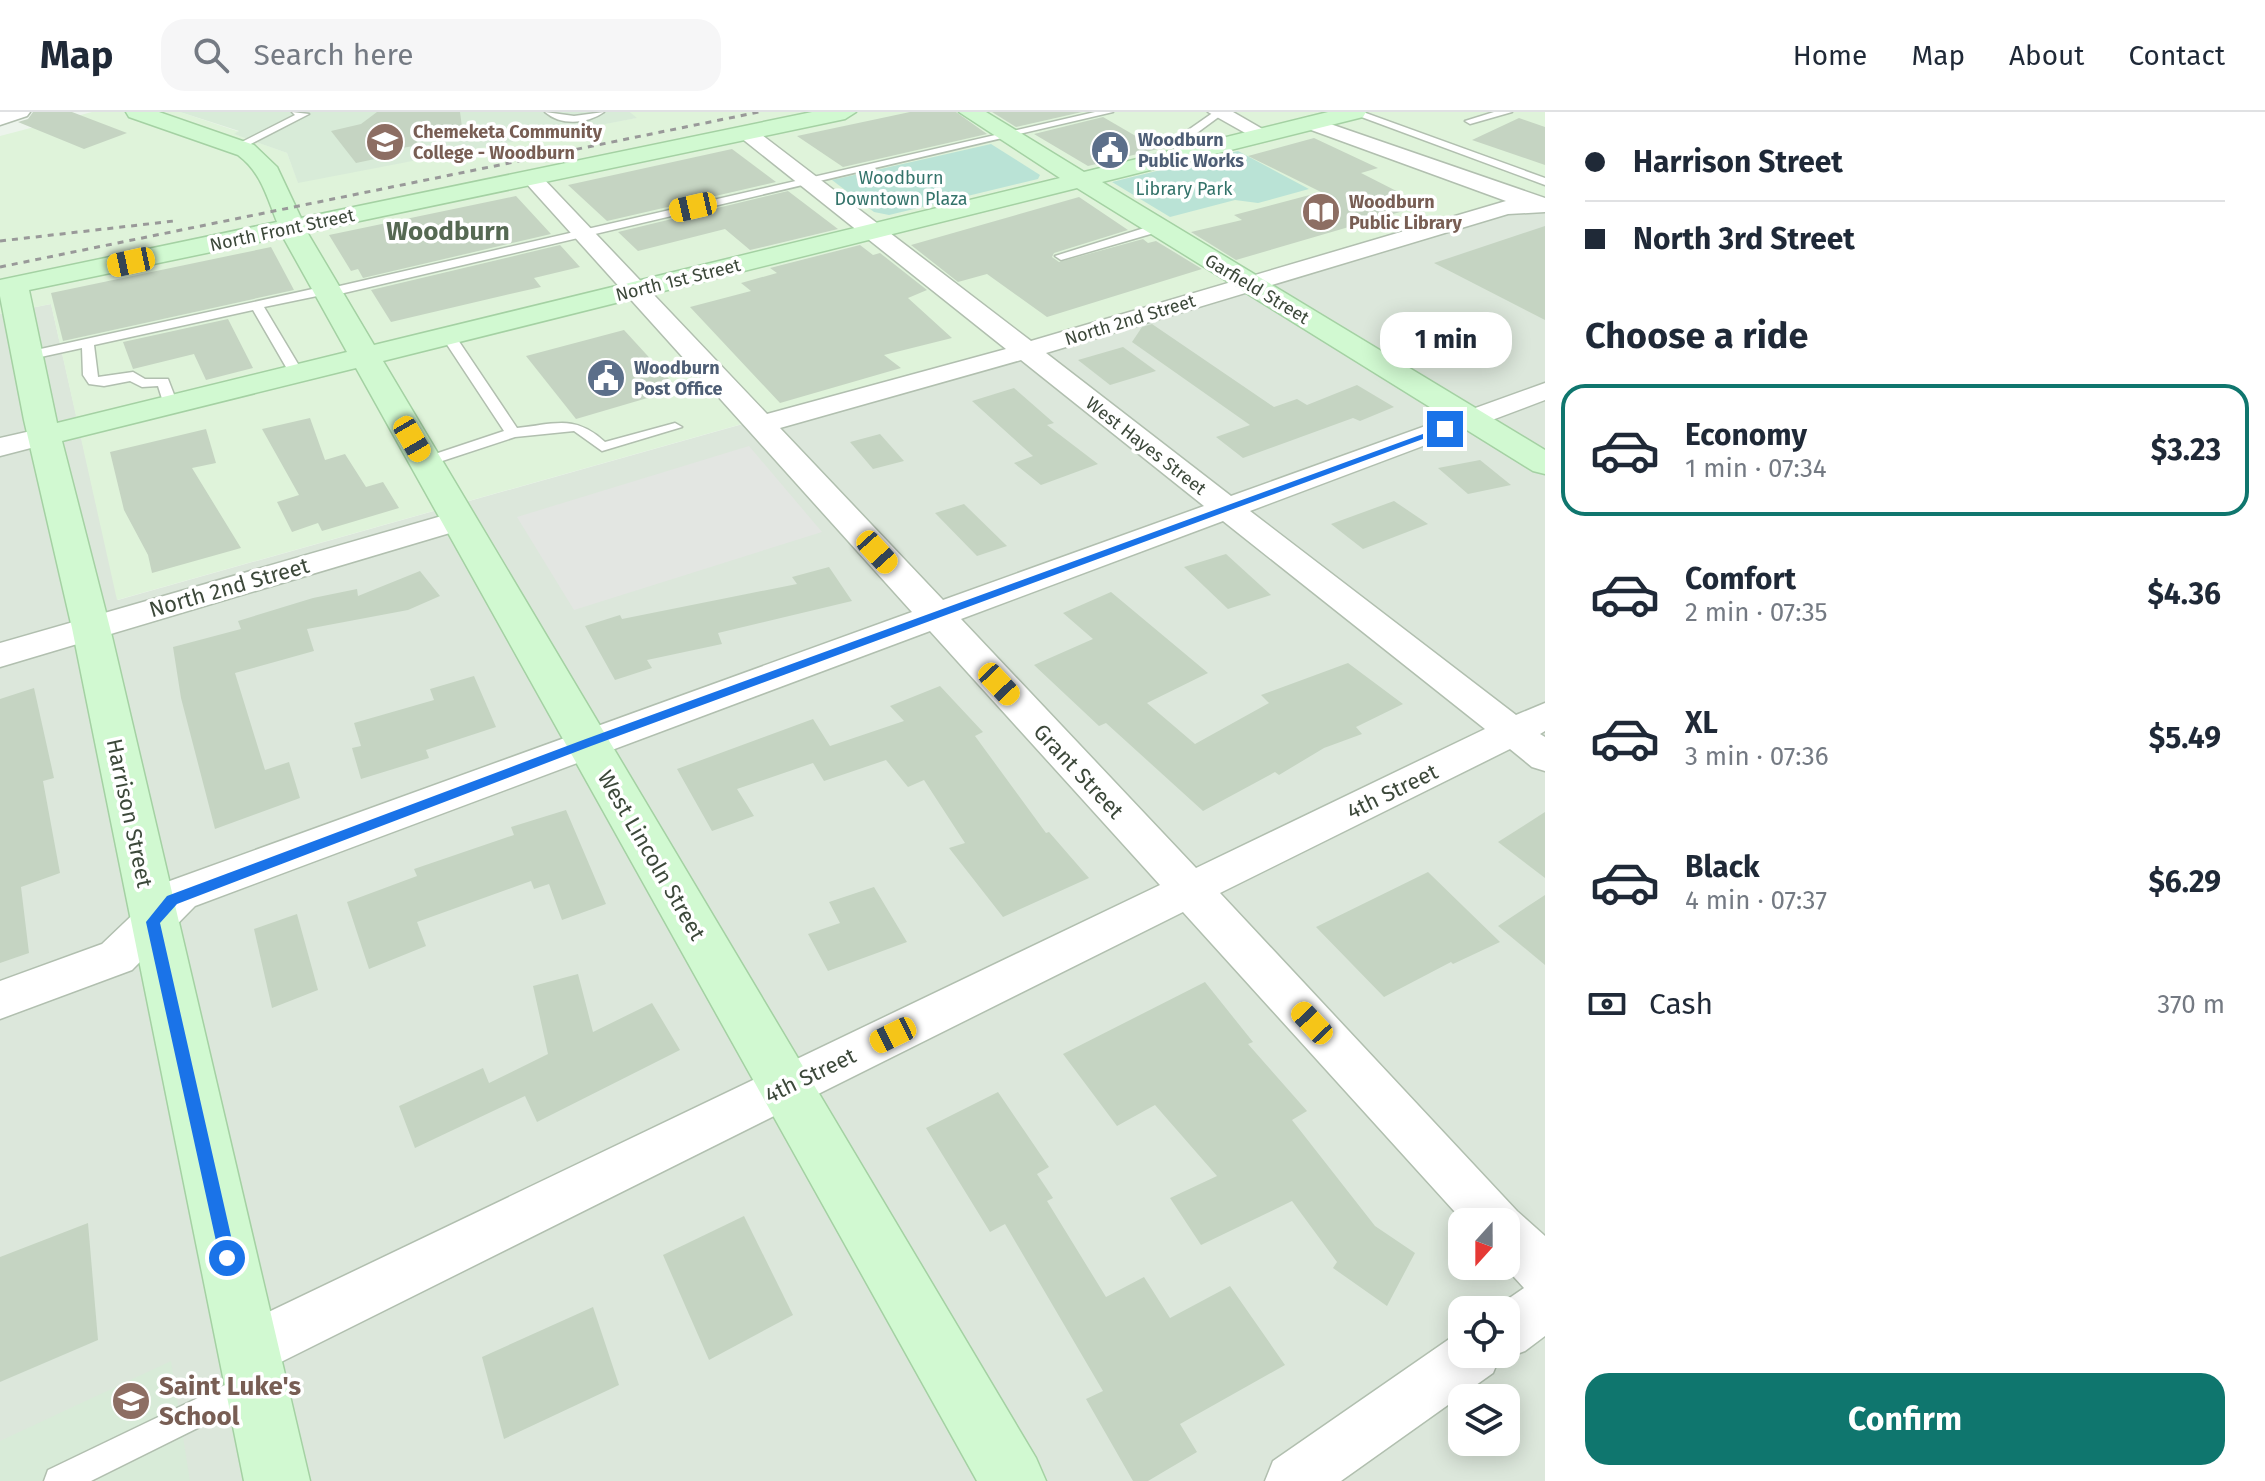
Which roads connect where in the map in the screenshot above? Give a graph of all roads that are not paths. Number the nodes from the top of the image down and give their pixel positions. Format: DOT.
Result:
graph roads {
  1 [pos="20,112"];
  2 [pos="550,112"];
  3 [pos="599,112"];
  4 [pos="845,112"];
  5 [pos="970,112"];
  6 [pos="1108,112"];
  7 [pos="1218,112"];
  8 [pos="1354,112"];
  9 [pos="1507,112"];
  10 [pos="144,113"];
  11 [pos="303,113"];
  12 [pos="0,119"];
  13 [pos="1470,121"];
  14 [pos="1310,123"];
  15 [pos="747,133"];
  16 [pos="1006,134"];
  17 [pos="1263,135"];
  18 [pos="237,147"];
  19 [pos="1187,154"];
  20 [pos="532,178"];
  21 [pos="808,181"];
  22 [pos="1080,181"];
  23 [pos="1545,182"];
  24 [pos="1542,206"];
  25 [pos="291,228"];
  26 [pos="1157,228"];
  27 [pos="871,232"];
  28 [pos="583,233"];
  29 [pos="1061,256"];
  30 [pos="1248,285"];
  31 [pos="7,287"];
  32 [pos="327,291"];
  33 [pos="636,291"];
  34 [pos="257,306"];
  35 [pos="449,337"];
  36 [pos="87,343"];
  37 [pos="1026,351"];
  38 [pos="27,356"];
  39 [pos="365,357"];
  40 [pos="297,374"];
  41 [pos="1545,391"];
  42 [pos="171,405"];
  43 [pos="1473,419"];
  44 [pos="760,425"];
  45 [pos="675,427"];
  46 [pos="513,433"];
  47 [pos="22,442"];
  48 [pos="425,462"];
  49 [pos="1545,464"];
  50 [pos="1226,509"];
  51 [pos="459,520"];
  52 [pos="935,616"];
  53 [pos="91,628"];
  54 [pos="0,655"];
  55 [pos="1534,735"];
  56 [pos="587,743"];
  57 [pos="1189,890"];
  58 [pos="153,922"];
  59 [pos="0,1000"];
  60 [pos="786,1087"];
  61 [pos="1484,1208"];
  62 [pos="1520,1246"];
  63 [pos="1545,1273"];
  64 [pos="1545,1305"];
  65 [pos="1520,1322"];
  66 [pos="252,1367"];
  67 [pos="1454,1368"];
  68 [pos="59,1481"];
  69 [pos="277,1481"];
  70 [pos="1013,1481"];
  71 [pos="1293,1481"];
  1 -- 12 [label="street"];
  2 -- 3 [label="lane"];
  4 -- 15 [label="street, North Front Street"];
  5 -- 16 [label="street, Garfield Street"];
  6 -- 16 [label="lane"];
  7 -- 17 [label="street"];
  7 -- 19 [label="lane"];
  8 -- 14 [label="street, North 1st Street"];
  8 -- 23 [label="lane"];
  9 -- 13 [label="lane"];
  10 -- 18 [label="street, West Lincoln Street"];
  11 -- 18 [label="lane"];
  14 -- 17 [label="street, North 1st Street"];
  14 -- 24 [label="street"];
  15 -- 20 [label="street, North Front Street"];
  15 -- 21 [label="street, West Hayes Street"];
  16 -- 21 [label="lane"];
  16 -- 22 [label="street, Garfield Street"];
  17 -- 19 [label="street, North 1st Street"];
  18 -- 25 [label="street, West Lincoln Street"];
  19 -- 22 [label="street, North 1st Street"];
  20 -- 25 [label="street, North Front Street"];
  20 -- 28 [label="street, Grant Street"];
  21 -- 27 [label="street, West Hayes Street"];
  21 -- 28 [label="lane"];
  22 -- 26 [label="street, Garfield Street"];
  22 -- 27 [label="street, North 1st Street"];
  24 -- 30 [label="street, North 2nd Street"];
  25 -- 31 [label="street, North Front Street"];
  25 -- 32 [label="street, West Lincoln Street"];
  26 -- 29 [label="lane"];
  26 -- 30 [label="street, Garfield Street"];
  27 -- 33 [label="street, North 1st Street"];
  27 -- 37 [label="street, West Hayes Street"];
  28 -- 32 [label="lane"];
  28 -- 33 [label="street, Grant Street"];
  30 -- 37 [label="street, North 2nd Street"];
  30 -- 43 [label="street, Garfield Street"];
  31 -- 38 [label="street, Harrison Street"];
  32 -- 34 [label="lane"];
  32 -- 39 [label="street, West Lincoln Street"];
  33 -- 35 [label="street, North 1st Street"];
  33 -- 44 [label="street, Grant Street"];
  34 -- 36 [label="lane"];
  34 -- 40 [label="lane"];
  35 -- 39 [label="street, North 1st Street"];
  35 -- 46 [label="lane"];
  36 -- 38 [label="lane"];
  36 -- 42 [label="lane"];
  37 -- 44 [label="street, North 2nd Street"];
  37 -- 50 [label="street, West Hayes Street"];
  38 -- 47 [label="street, Harrison Street"];
  39 -- 40 [label="street, North 1st Street"];
  39 -- 48 [label="street, West Lincoln Street"];
  40 -- 42 [label="street, North 1st Street"];
  41 -- 43 [label="street"];
  42 -- 47 [label="street, North 1st Street"];
  43 -- 49 [label="street, Garfield Street"];
  43 -- 50 [label="street"];
  44 -- 52 [label="street, Grant Street"];
  45 -- 46 [label="lane"];
  46 -- 48 [label="lane"];
  47 -- 53 [label="street, Harrison Street"];
  48 -- 51 [label="street, West Lincoln Street"];
  50 -- 52 [label="street"];
  50 -- 55 [label="street, West Hayes Street"];
  51 -- 53 [label="street, North 2nd Street"];
  51 -- 56 [label="street, West Lincoln Street"];
  52 -- 56 [label="street"];
  52 -- 57 [label="street, Grant Street"];
  53 -- 54 [label="street, North 2nd Street"];
  53 -- 58 [label="street, Harrison Street"];
  55 -- 57 [label="street, 4th Street"];
  56 -- 58 [label="street"];
  56 -- 60 [label="street, West Lincoln Street"];
  57 -- 60 [label="street, 4th Street"];
  57 -- 61 [label="street, Grant Street"];
  58 -- 59 [label="street"];
  58 -- 66 [label="street, Harrison Street"];
  60 -- 66 [label="street, 4th Street"];
  60 -- 70 [label="street, West Lincoln Street"];
  62 -- 63 [label="street"];
  64 -- 65 [label="street"];
  66 -- 68 [label="lane"];
  66 -- 69 [label="street, Harrison Street"];
  67 -- 71 [label="street"];
}
